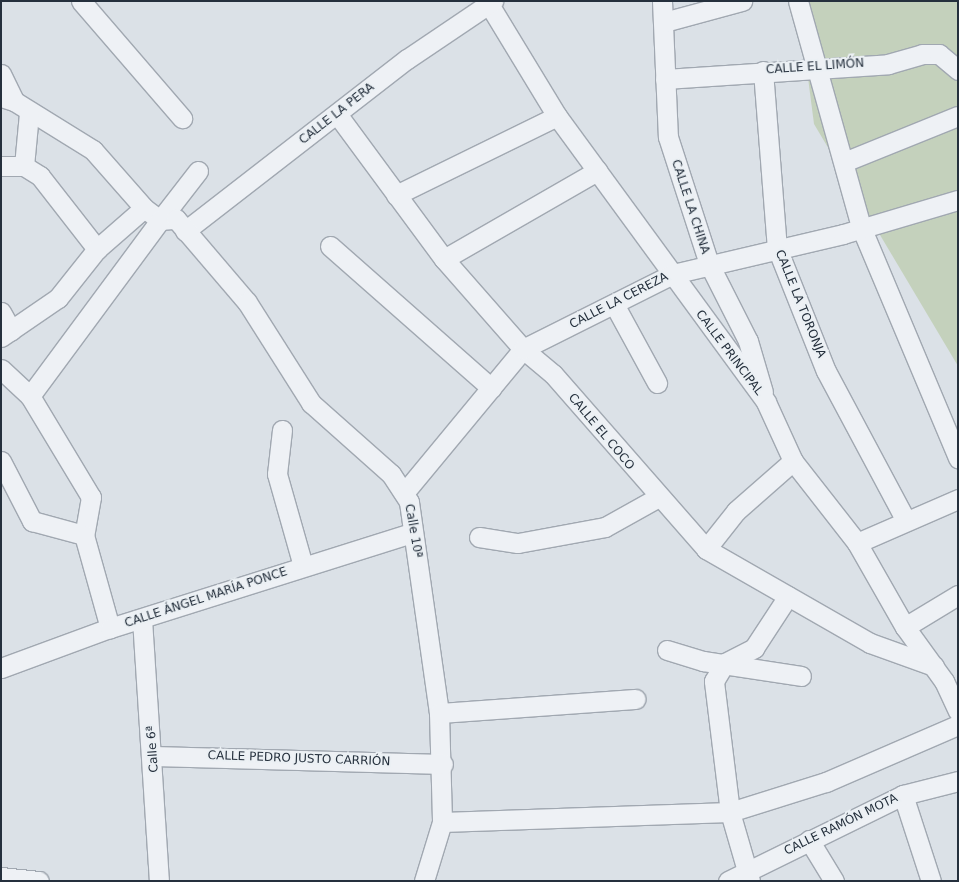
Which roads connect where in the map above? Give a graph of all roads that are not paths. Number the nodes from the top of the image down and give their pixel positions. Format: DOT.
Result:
graph roads {
  1 [pos="81,1"];
  2 [pos="662,1"];
  3 [pos="742,1"];
  4 [pos="798,1"];
  5 [pos="489,2"];
  6 [pos="664,22"];
  7 [pos="820,67"];
  8 [pos="958,70"];
  9 [pos="763,71"];
  10 [pos="1,74"];
  11 [pos="665,79"];
  12 [pos="8,99"];
  13 [pos="29,113"];
  14 [pos="337,114"];
  15 [pos="556,116"];
  16 [pos="958,116"];
  17 [pos="182,118"];
  18 [pos="844,162"];
  19 [pos="1,166"];
  20 [pos="24,166"];
  21 [pos="597,170"];
  22 [pos="198,172"];
  23 [pos="396,195"];
  24 [pos="958,200"];
  25 [pos="144,208"];
  26 [pos="160,220"];
  27 [pos="861,227"];
  28 [pos="185,231"];
  29 [pos="330,246"];
  30 [pos="776,248"];
  31 [pos="97,250"];
  32 [pos="444,259"];
  33 [pos="709,264"];
  34 [pos="673,274"];
  35 [pos="614,304"];
  36 [pos="1,312"];
  37 [pos="6,334"];
  38 [pos="523,349"];
  39 [pos="1,369"];
  40 [pos="657,383"];
  41 [pos="491,388"];
  42 [pos="30,396"];
  43 [pos="766,402"];
  44 [pos="282,430"];
  45 [pos="958,458"];
  46 [pos="1,461"];
  47 [pos="793,461"];
  48 [pos="404,493"];
  49 [pos="657,498"];
  50 [pos="958,499"];
  51 [pos="904,519"];
  52 [pos="412,532"];
  53 [pos="84,535"];
  54 [pos="479,537"];
  55 [pos="857,543"];
  56 [pos="706,550"];
  57 [pos="303,566"];
  58 [pos="958,595"];
  59 [pos="788,596"];
  60 [pos="142,618"];
  61 [pos="904,627"];
  62 [pos="110,628"];
  63 [pos="667,650"];
  64 [pos="725,663"];
  65 [pos="934,666"];
  66 [pos="1,668"];
  67 [pos="801,676"];
  68 [pos="636,699"];
  69 [pos="956,705"];
  70 [pos="439,713"];
  71 [pos="958,725"];
  72 [pos="154,756"];
  73 [pos="443,764"];
  74 [pos="958,781"];
  75 [pos="903,795"];
  76 [pos="730,812"];
  77 [pos="442,822"];
  78 [pos="809,840"];
  79 [pos="748,876"];
  80 [pos="1,877"];
  81 [pos="39,881"];
  82 [pos="159,881"];
  83 [pos="424,881"];
  84 [pos="728,881"];
  85 [pos="834,881"];
  86 [pos="931,881"];
  1 -- 17 [label="street"];
  2 -- 6 [label="street, CALLE LA CHINA"];
  3 -- 6 [label="street"];
  4 -- 7 [label="street"];
  5 -- 14 [label="street, CALLE LA PERA"];
  5 -- 15 [label="street, CALLE PRINCIPAL"];
  6 -- 11 [label="street, CALLE LA CHINA"];
  7 -- 8 [label="street, CALLE EL LIMÓN"];
  7 -- 9 [label="street, CALLE EL LIMÓN"];
  7 -- 18 [label="street"];
  9 -- 11 [label="street, CALLE EL LIMÓN"];
  9 -- 30 [label="street, CALLE LA TORONJA"];
  10 -- 12 [label="street"];
  11 -- 33 [label="street, CALLE LA CHINA"];
  12 -- 13 [label="street"];
  13 -- 20 [label="street"];
  13 -- 25 [label="street"];
  14 -- 23 [label="street, CALLE EL COCO"];
  14 -- 28 [label="street, CALLE LA PERA"];
  15 -- 21 [label="street, CALLE PRINCIPAL"];
  15 -- 23 [label="street"];
  16 -- 18 [label="street"];
  18 -- 27 [label="street"];
  19 -- 20 [label="street"];
  20 -- 31 [label="street"];
  21 -- 32 [label="street"];
  21 -- 34 [label="street, CALLE PRINCIPAL"];
  22 -- 26 [label="street"];
  23 -- 32 [label="street, CALLE EL COCO"];
  24 -- 27 [label="street, CALLE LA CEREZA"];
  25 -- 26 [label="street"];
  25 -- 31 [label="street"];
  26 -- 28 [label="street, Calle 10ª"];
  26 -- 42 [label="street"];
  27 -- 30 [label="street, CALLE LA CEREZA"];
  27 -- 45 [label="street"];
  28 -- 48 [label="street, Calle 10ª"];
  29 -- 41 [label="street"];
  30 -- 33 [label="street, CALLE LA CEREZA"];
  30 -- 51 [label="street, CALLE LA TORONJA"];
  31 -- 37 [label="street"];
  32 -- 38 [label="street, CALLE EL COCO"];
  33 -- 34 [label="street, CALLE LA CEREZA"];
  33 -- 43 [label="street, CALLE LA CHINA"];
  34 -- 35 [label="street, CALLE LA CEREZA"];
  34 -- 43 [label="street, CALLE PRINCIPAL"];
  35 -- 38 [label="street, CALLE LA CEREZA"];
  35 -- 40 [label="street"];
  36 -- 37 [label="street"];
  38 -- 41 [label="street, CALLE LA CEREZA"];
  38 -- 49 [label="street, CALLE EL COCO"];
  39 -- 42 [label="street"];
  41 -- 48 [label="street, CALLE LA CEREZA"];
  42 -- 53 [label="street"];
  43 -- 47 [label="street, CALLE PRINCIPAL"];
  44 -- 57 [label="street"];
  46 -- 53 [label="street"];
  47 -- 55 [label="street, CALLE PRINCIPAL"];
  47 -- 56 [label="street"];
  48 -- 52 [label="street, Calle 10ª"];
  49 -- 54 [label="street"];
  49 -- 56 [label="street, CALLE EL COCO"];
  50 -- 51 [label="street"];
  51 -- 55 [label="street"];
  52 -- 57 [label="street, CALLE ÁNGEL MARÍA PONCE"];
  52 -- 70 [label="street, Calle 10ª"];
  53 -- 62 [label="street"];
  55 -- 61 [label="street, CALLE PRINCIPAL"];
  56 -- 59 [label="street, CALLE EL COCO"];
  57 -- 60 [label="street, CALLE ÁNGEL MARÍA PONCE"];
  58 -- 61 [label="street"];
  59 -- 64 [label="street"];
  59 -- 65 [label="street, CALLE EL COCO"];
  60 -- 62 [label="street, CALLE ÁNGEL MARÍA PONCE"];
  60 -- 72 [label="street, Calle 6ª"];
  61 -- 65 [label="street, CALLE PRINCIPAL"];
  62 -- 66 [label="street, CALLE ÁNGEL MARÍA PONCE"];
  63 -- 64 [label="street"];
  64 -- 67 [label="street"];
  64 -- 76 [label="street"];
  65 -- 69 [label="street, CALLE PRINCIPAL"];
  68 -- 70 [label="street"];
  70 -- 73 [label="street, Calle 10ª"];
  71 -- 76 [label="street"];
  72 -- 73 [label="street, CALLE PEDRO JUSTO CARRIÓN"];
  72 -- 82 [label="street, Calle 6ª"];
  73 -- 77 [label="street, Calle 10ª"];
  74 -- 75 [label="street, CALLE RAMÓN MOTA"];
  75 -- 78 [label="street, CALLE RAMÓN MOTA"];
  75 -- 86 [label="street"];
  76 -- 77 [label="street"];
  76 -- 79 [label="street"];
  77 -- 83 [label="street, Calle 10ª"];
  78 -- 79 [label="street, CALLE RAMÓN MOTA"];
  78 -- 85 [label="street"];
  79 -- 84 [label="street, CALLE RAMÓN MOTA"];
  80 -- 81 [label="street"];
}
